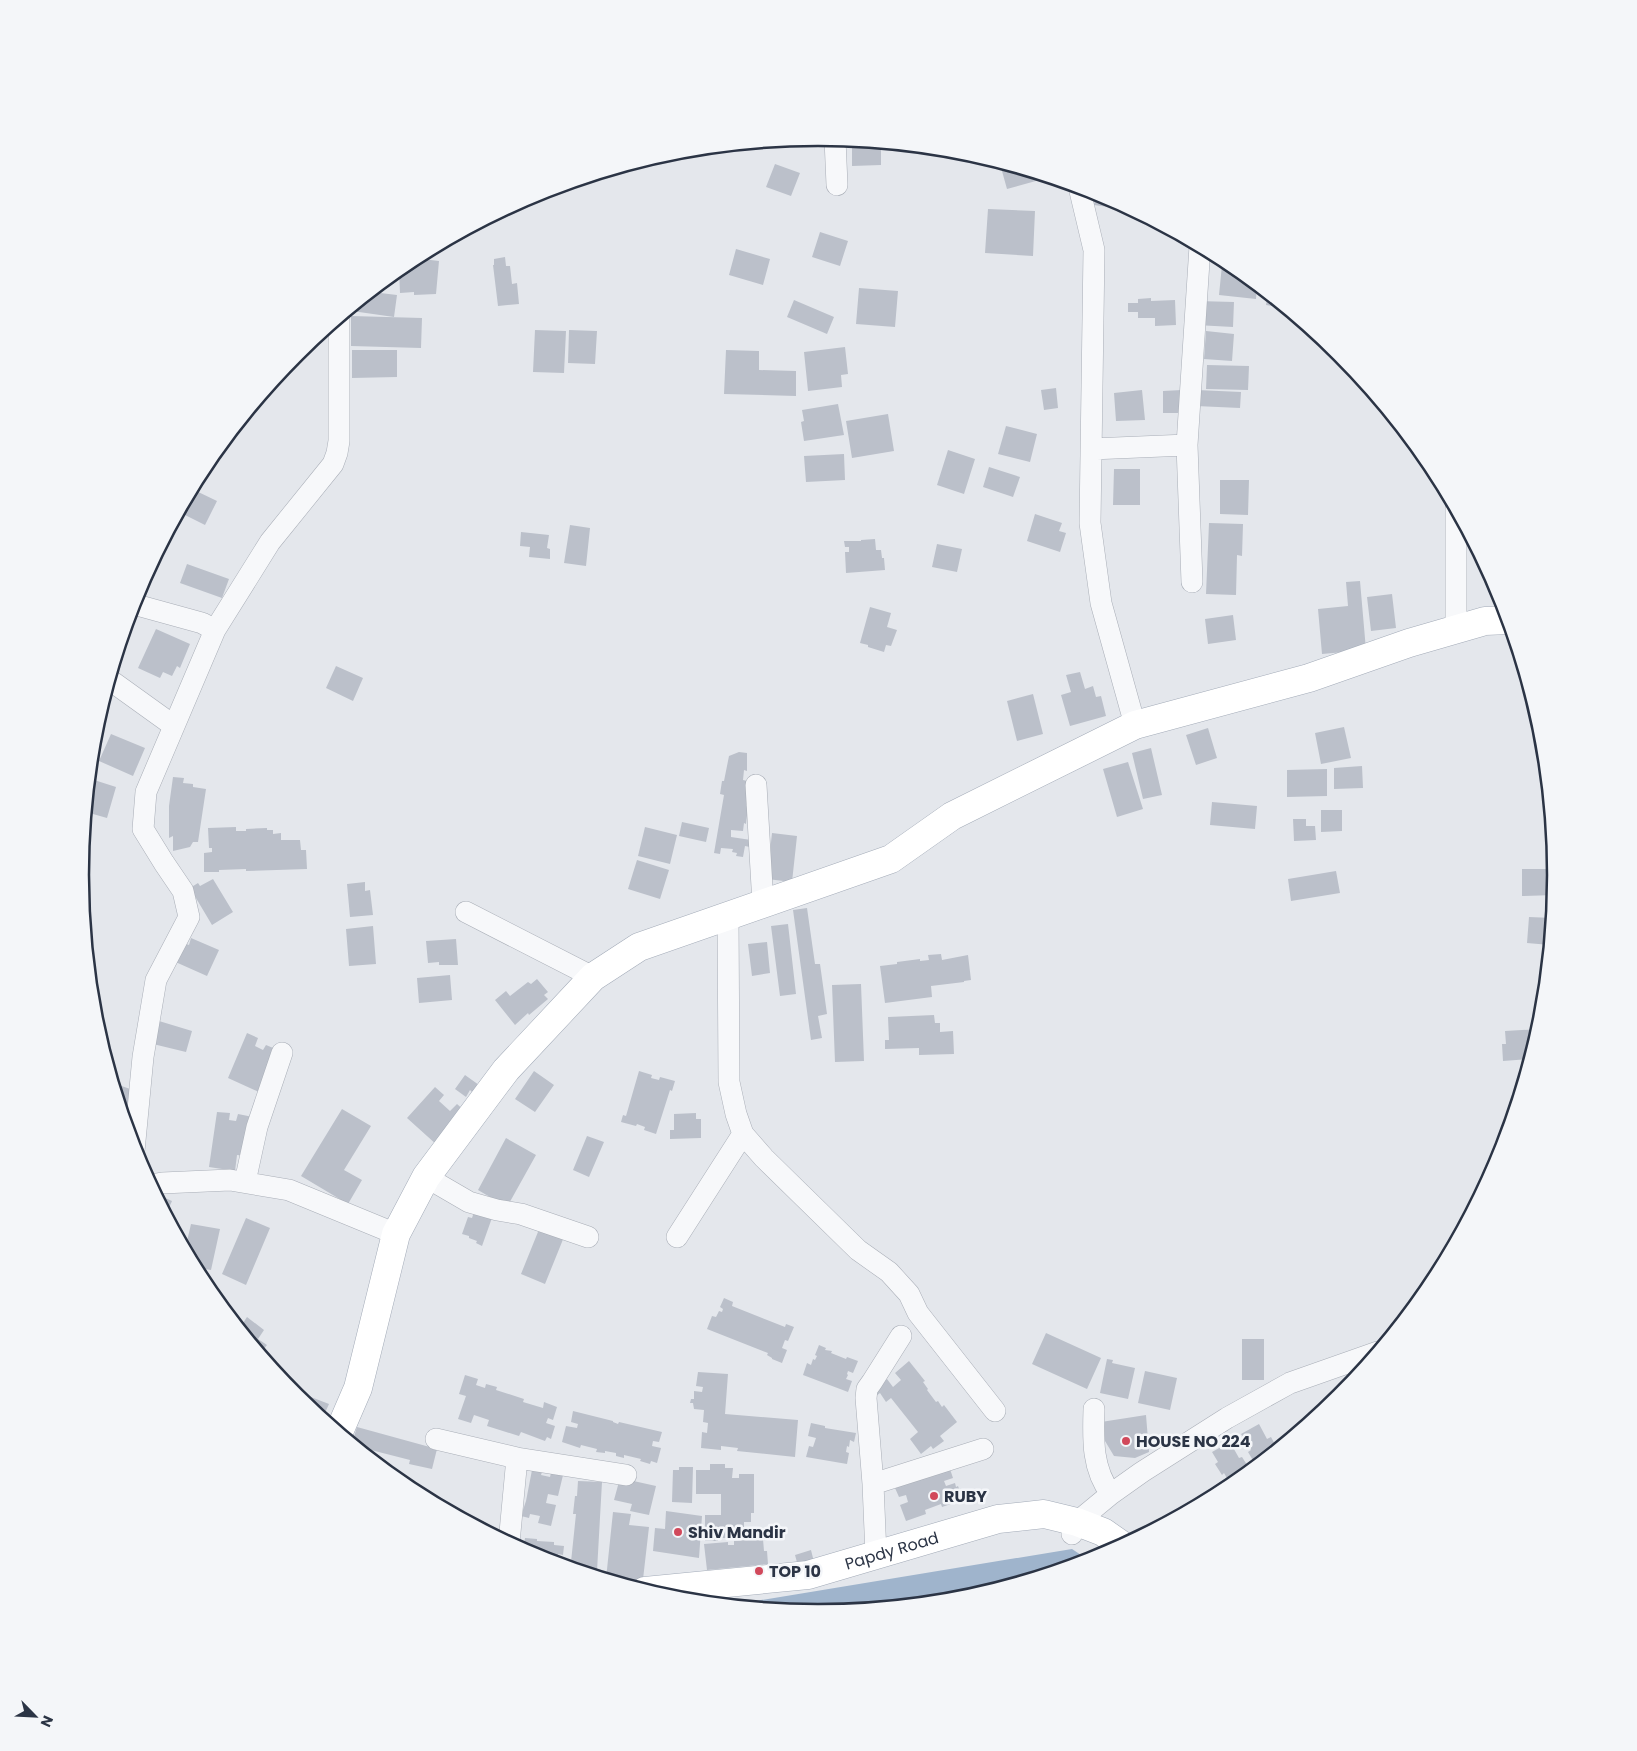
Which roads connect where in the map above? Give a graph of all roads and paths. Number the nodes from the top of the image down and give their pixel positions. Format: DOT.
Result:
graph roads {
  1 [pos="835,146"];
  2 [pos="837,185"];
  3 [pos="1081,194"];
  4 [pos="1199,254"];
  5 [pos="339,325"];
  6 [pos="1187,445"];
  7 [pos="1091,449"];
  8 [pos="1456,522"];
  9 [pos="1192,582"];
  10 [pos="140,606"];
  11 [pos="1502,621"];
  12 [pos="214,630"];
  13 [pos="1456,630"];
  14 [pos="115,684"];
  15 [pos="1135,725"];
  16 [pos="174,726"];
  17 [pos="756,785"];
  18 [pos="763,904"];
  19 [pos="466,912"];
  20 [pos="728,916"];
  21 [pos="593,977"];
  22 [pos="282,1054"];
  23 [pos="136,1133"];
  24 [pos="743,1134"];
  25 [pos="426,1177"];
  26 [pos="245,1182"];
  27 [pos="157,1184"];
  28 [pos="396,1234"];
  29 [pos="588,1237"];
  30 [pos="677,1237"];
  31 [pos="901,1336"];
  32 [pos="1368,1355"];
  33 [pos="1094,1410"];
  34 [pos="995,1411"];
  35 [pos="340,1427"];
  36 [pos="436,1440"];
  37 [pos="984,1449"];
  38 [pos="517,1458"];
  39 [pos="626,1475"];
  40 [pos="873,1484"];
  41 [pos="1111,1494"];
  42 [pos="1074,1528"];
  43 [pos="510,1536"];
  44 [pos="1116,1541"];
  45 [pos="1101,1548"];
  46 [pos="876,1555"];
  47 [pos="667,1589"];
  48 [pos="718,1598"];
  1 -- 2 [label="street"];
  3 -- 7 [label="street"];
  4 -- 6 [label="street"];
  5 -- 12 [label="street"];
  6 -- 7 [label="street"];
  6 -- 9 [label="street"];
  7 -- 15 [label="street"];
  8 -- 13 [label="street"];
  10 -- 12 [label="street"];
  11 -- 13 [label="main road"];
  12 -- 16 [label="street"];
  13 -- 15 [label="main road"];
  14 -- 16 [label="street"];
  15 -- 18 [label="main road"];
  16 -- 23 [label="street"];
  17 -- 18 [label="street"];
  18 -- 20 [label="main road"];
  19 -- 21 [label="street"];
  20 -- 21 [label="main road"];
  20 -- 24 [label="street"];
  21 -- 25 [label="main road"];
  22 -- 26 [label="street"];
  24 -- 30 [label="street"];
  24 -- 34 [label="street"];
  25 -- 28 [label="main road"];
  25 -- 29 [label="street"];
  26 -- 27 [label="street"];
  26 -- 28 [label="street"];
  28 -- 35 [label="main road"];
  31 -- 40 [label="street"];
  32 -- 41 [label="street"];
  33 -- 41 [label="street"];
  36 -- 38 [label="street"];
  37 -- 40 [label="street"];
  38 -- 39 [label="street"];
  38 -- 43 [label="street"];
  40 -- 46 [label="street"];
  41 -- 42 [label="street"];
  42 -- 44 [label="main road"];
  42 -- 45 [label="main road"];
  42 -- 46 [label="main road, Papdy Road"];
  42 -- 48 [label="main road"];
  46 -- 47 [label="main road, Papdy Road"];
}
